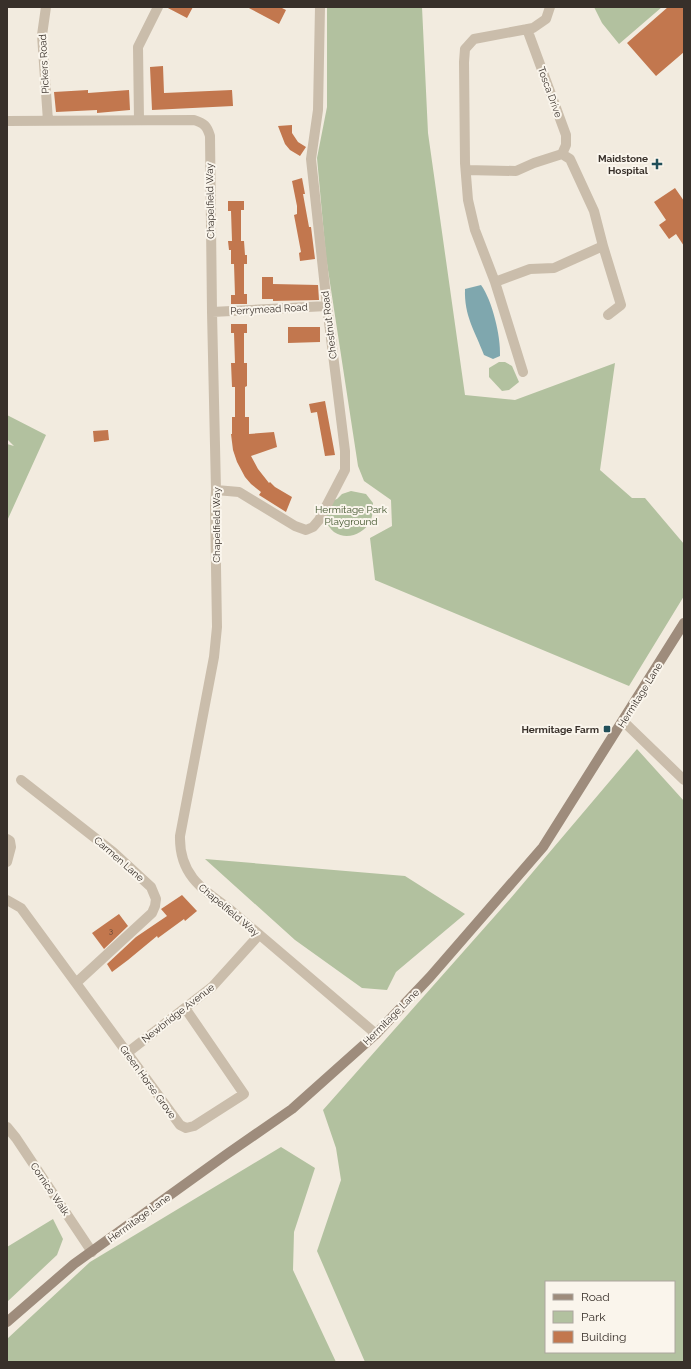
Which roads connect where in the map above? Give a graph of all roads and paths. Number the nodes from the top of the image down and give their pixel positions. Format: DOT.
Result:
graph roads {
  1 [pos="46,7"];
  2 [pos="158,7"];
  3 [pos="320,7"];
  4 [pos="550,7"];
  5 [pos="527,29"];
  6 [pos="139,120"];
  7 [pos="7,121"];
  8 [pos="48,121"];
  9 [pos="562,154"];
  10 [pos="466,170"];
  11 [pos="603,246"];
  12 [pos="495,282"];
  13 [pos="327,306"];
  14 [pos="212,312"];
  15 [pos="608,316"];
  16 [pos="523,372"];
  17 [pos="216,490"];
  18 [pos="684,623"];
  19 [pos="623,721"];
  20 [pos="21,780"];
  21 [pos="684,780"];
  22 [pos="7,839"];
  23 [pos="7,862"];
  24 [pos="7,900"];
  25 [pos="259,935"];
  26 [pos="76,983"];
  27 [pos="185,1008"];
  28 [pos="376,1034"];
  29 [pos="127,1053"];
  30 [pos="7,1127"];
  31 [pos="92,1252"];
  32 [pos="7,1322"];
  1 -- 8 [label="street, Pickers Road"];
  2 -- 6 [label="street"];
  3 -- 13 [label="street, Chestnut Road"];
  4 -- 5 [label="street"];
  5 -- 9 [label="street, Tosca Drive"];
  5 -- 10 [label="street"];
  6 -- 8 [label="street, Chapelfield Way"];
  6 -- 14 [label="street, Chapelfield Way"];
  7 -- 8 [label="street, Chapelfield Way"];
  9 -- 10 [label="street"];
  9 -- 11 [label="street"];
  10 -- 12 [label="street"];
  11 -- 12 [label="street"];
  11 -- 15 [label="street"];
  12 -- 16 [label="street"];
  13 -- 14 [label="street, Perrymead Road"];
  13 -- 17 [label="street, Chestnut Road"];
  14 -- 17 [label="street, Chapelfield Way"];
  17 -- 25 [label="street, Chapelfield Way"];
  18 -- 19 [label="main road, Hermitage Lane"];
  19 -- 21 [label="street"];
  19 -- 28 [label="main road, Hermitage Lane"];
  20 -- 26 [label="street, Carmen Lane"];
  22 -- 23 [label="street"];
  24 -- 26 [label="street, Green Horse Grove"];
  25 -- 27 [label="street, Newbridge Avenue"];
  25 -- 28 [label="street, Chapelfield Way"];
  26 -- 29 [label="street, Green Horse Grove"];
  27 -- 29 [label="street, Newbridge Avenue"];
  27 -- 29 [label="street, Green Horse Grove"];
  28 -- 31 [label="main road, Hermitage Lane"];
  30 -- 31 [label="street, Cornice Walk"];
  31 -- 32 [label="main road, Hermitage Lane"];
}
